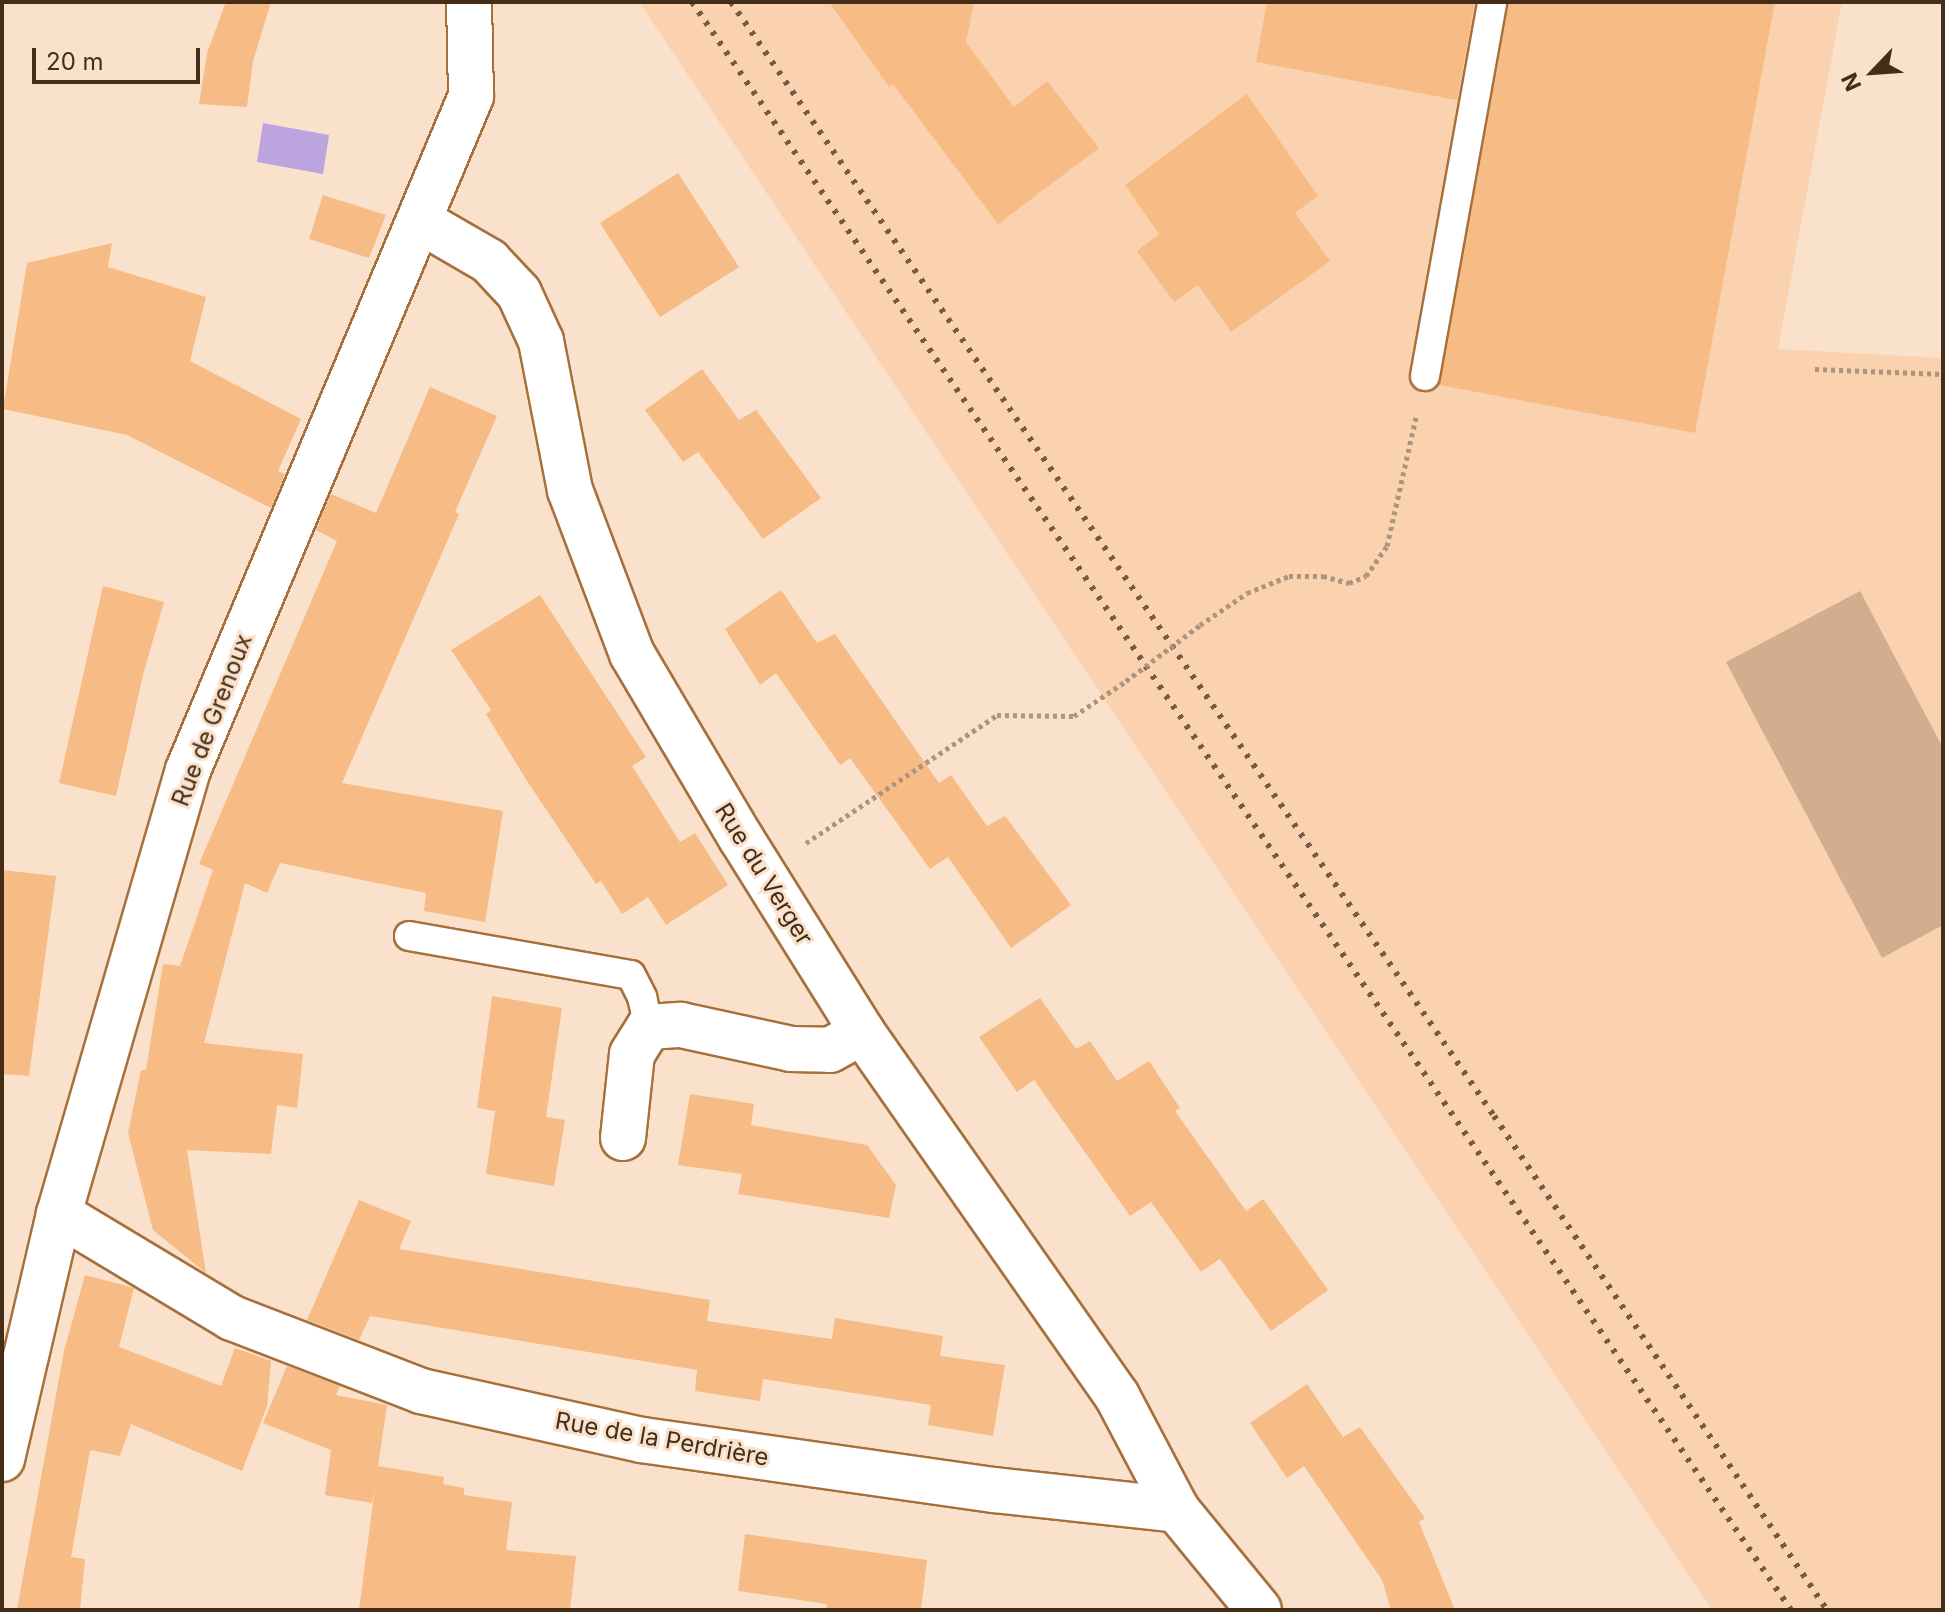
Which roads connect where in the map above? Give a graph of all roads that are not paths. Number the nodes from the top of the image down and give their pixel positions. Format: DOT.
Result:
graph roads {
  1 [pos="469,2"];
  2 [pos="1492,2"];
  3 [pos="420,221"];
  4 [pos="1425,376"];
  5 [pos="409,936"];
  6 [pos="649,1027"];
  7 [pos="862,1032"];
  8 [pos="623,1138"];
  9 [pos="59,1214"];
  10 [pos="2,1459"];
  11 [pos="1177,1510"];
  12 [pos="1259,1610"];
  1 -- 3 [label="street, Rue de Grenoux"];
  2 -- 4 [label="lane"];
  3 -- 7 [label="street, Rue du Verger"];
  3 -- 9 [label="street, Rue de Grenoux"];
  5 -- 6 [label="lane"];
  6 -- 7 [label="street"];
  6 -- 8 [label="street"];
  7 -- 11 [label="street, Rue du Verger"];
  9 -- 10 [label="street, Rue de Grenoux"];
  9 -- 11 [label="street, Rue de la Perdrière"];
  11 -- 12 [label="street"];
}
